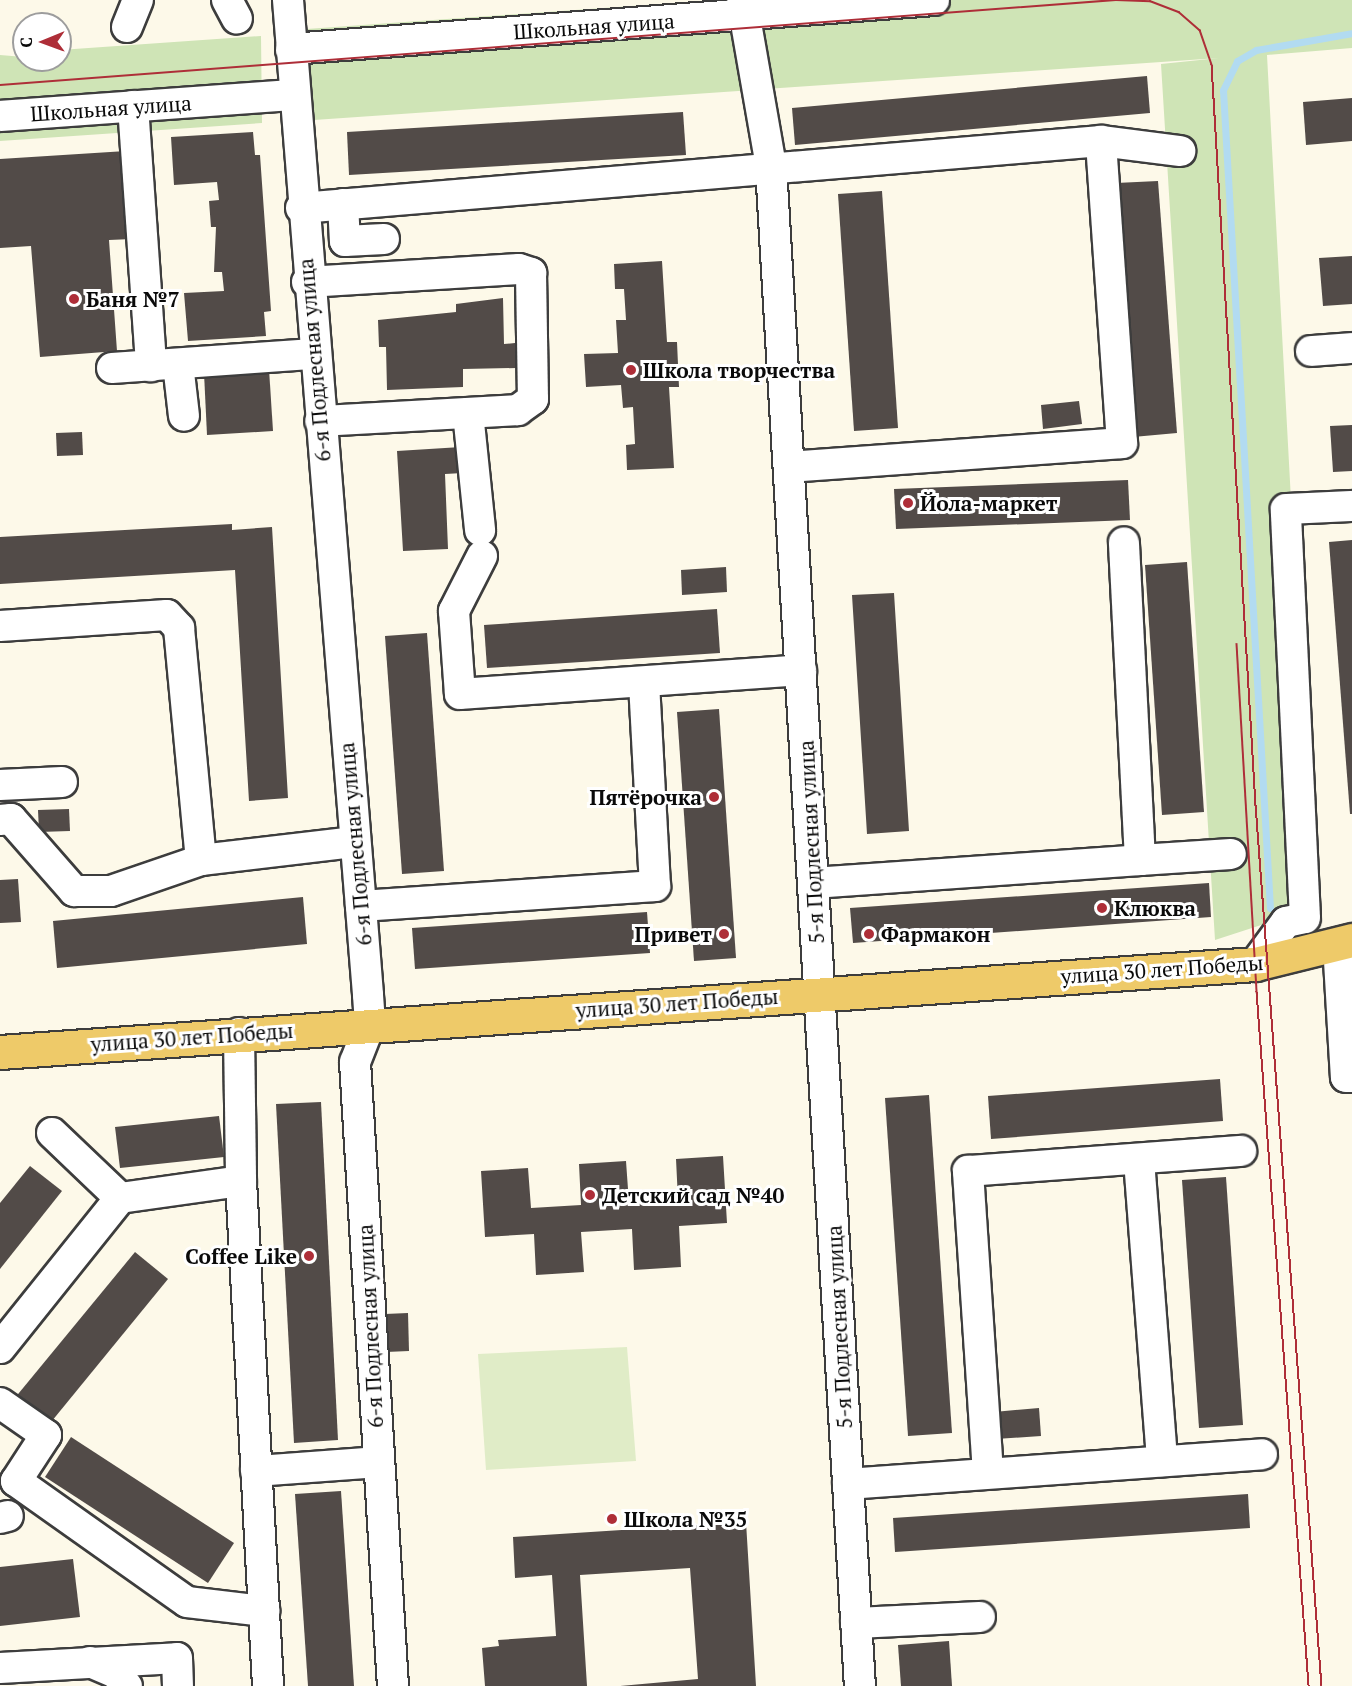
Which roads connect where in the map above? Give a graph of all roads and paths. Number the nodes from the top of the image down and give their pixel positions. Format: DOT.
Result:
graph roads {
  1 [pos="288,0"];
  2 [pos="934,0"];
  3 [pos="742,7"];
  4 [pos="585,13"];
  5 [pos="291,49"];
  6 [pos="294,95"];
  7 [pos="133,106"];
  8 [pos="0,116"];
  9 [pos="1101,141"];
  10 [pos="1180,151"];
  11 [pos="771,167"];
  12 [pos="343,204"];
  13 [pos="301,208"];
  14 [pos="384,239"];
  15 [pos="307,282"];
  16 [pos="1352,348"];
  17 [pos="1311,351"];
  18 [pos="314,354"];
  19 [pos="165,365"];
  20 [pos="112,368"];
  21 [pos="468,413"];
  22 [pos="184,416"];
  23 [pos="320,421"];
  24 [pos="789,467"];
  25 [pos="1352,506"];
  26 [pos="1124,542"];
  27 [pos="0,626"];
  28 [pos="801,670"];
  29 [pos="644,683"];
  30 [pos="62,782"];
  31 [pos="0,785"];
  32 [pos="0,820"];
  33 [pos="355,842"];
  34 [pos="1231,854"];
  35 [pos="201,860"];
  36 [pos="1140,860"];
  37 [pos="813,883"];
  38 [pos="361,906"];
  39 [pos="1345,942"];
  40 [pos="1255,964"];
  41 [pos="820,993"];
  42 [pos="370,1024"];
  43 [pos="239,1033"];
  44 [pos="0,1052"];
  45 [pos="1352,1077"];
  46 [pos="52,1133"];
  47 [pos="1241,1151"];
  48 [pos="1139,1160"];
  49 [pos="241,1181"];
  50 [pos="120,1198"];
  51 [pos="0,1348"];
  52 [pos="0,1403"];
  53 [pos="1262,1454"];
  54 [pos="1162,1461"];
  55 [pos="378,1462"];
  56 [pos="256,1471"];
  57 [pos="988,1473"];
  58 [pos="849,1484"];
  59 [pos="264,1611"];
  60 [pos="980,1617"];
  61 [pos="856,1623"];
  62 [pos="90,1662"];
  63 [pos="0,1668"];
  64 [pos="127,1686"];
  65 [pos="178,1686"];
  66 [pos="268,1686"];
  67 [pos="393,1686"];
  68 [pos="860,1686"];
  1 -- 5 [label="street, 6-я Подлесная улица"];
  2 -- 3 [label="street, Школьная улица"];
  3 -- 4 [label="street, Школьная улица"];
  3 -- 11 [label="street, 5-я Подлесная улица"];
  4 -- 5 [label="street, Школьная улица"];
  5 -- 6 [label="street, 6-я Подлесная улица"];
  6 -- 7 [label="street, Школьная улица"];
  6 -- 13 [label="street, 6-я Подлесная улица"];
  7 -- 8 [label="street, Школьная улица"];
  7 -- 19 [label="street"];
  9 -- 10 [label="street"];
  9 -- 11 [label="street"];
  9 -- 24 [label="street"];
  11 -- 12 [label="street"];
  11 -- 24 [label="street, 5-я Подлесная улица"];
  12 -- 13 [label="street"];
  12 -- 14 [label="street"];
  13 -- 15 [label="street, 6-я Подлесная улица"];
  15 -- 18 [label="street, 6-я Подлесная улица"];
  15 -- 21 [label="street"];
  16 -- 17 [label="street"];
  18 -- 19 [label="street"];
  18 -- 23 [label="street, 6-я Подлесная улица"];
  19 -- 20 [label="street"];
  19 -- 22 [label="street"];
  21 -- 23 [label="street"];
  21 -- 29 [label="street"];
  23 -- 33 [label="street, 6-я Подлесная улица"];
  24 -- 28 [label="street, 5-я Подлесная улица"];
  25 -- 40 [label="street"];
  26 -- 36 [label="street"];
  27 -- 35 [label="street"];
  28 -- 29 [label="street"];
  28 -- 37 [label="street, 5-я Подлесная улица"];
  29 -- 38 [label="street"];
  30 -- 31 [label="street"];
  32 -- 35 [label="street"];
  33 -- 35 [label="street"];
  33 -- 38 [label="street, 6-я Подлесная улица"];
  34 -- 36 [label="street"];
  36 -- 37 [label="street"];
  37 -- 41 [label="street, 5-я Подлесная улица"];
  38 -- 42 [label="street, 6-я Подлесная улица"];
  39 -- 40 [label="main road, улица 30 лет Победы"];
  39 -- 45 [label="street"];
  40 -- 41 [label="main road, улица 30 лет Победы"];
  41 -- 42 [label="main road, улица 30 лет Победы"];
  41 -- 58 [label="street, 5-я Подлесная улица"];
  42 -- 43 [label="main road, улица 30 лет Победы"];
  42 -- 55 [label="street, 6-я Подлесная улица"];
  43 -- 44 [label="main road, улица 30 лет Победы"];
  43 -- 49 [label="street"];
  46 -- 50 [label="street"];
  47 -- 48 [label="street"];
  48 -- 54 [label="street"];
  48 -- 57 [label="street"];
  49 -- 50 [label="street"];
  49 -- 56 [label="street"];
  50 -- 51 [label="street"];
  52 -- 59 [label="street"];
  53 -- 54 [label="street"];
  54 -- 57 [label="street"];
  55 -- 56 [label="street"];
  55 -- 67 [label="street, 6-я Подлесная улица"];
  56 -- 59 [label="street"];
  57 -- 58 [label="street"];
  58 -- 61 [label="street, 5-я Подлесная улица"];
  59 -- 66 [label="street"];
  60 -- 61 [label="street"];
  61 -- 68 [label="street, 5-я Подлесная улица"];
  62 -- 63 [label="street"];
  62 -- 64 [label="street"];
  62 -- 65 [label="street"];
}
